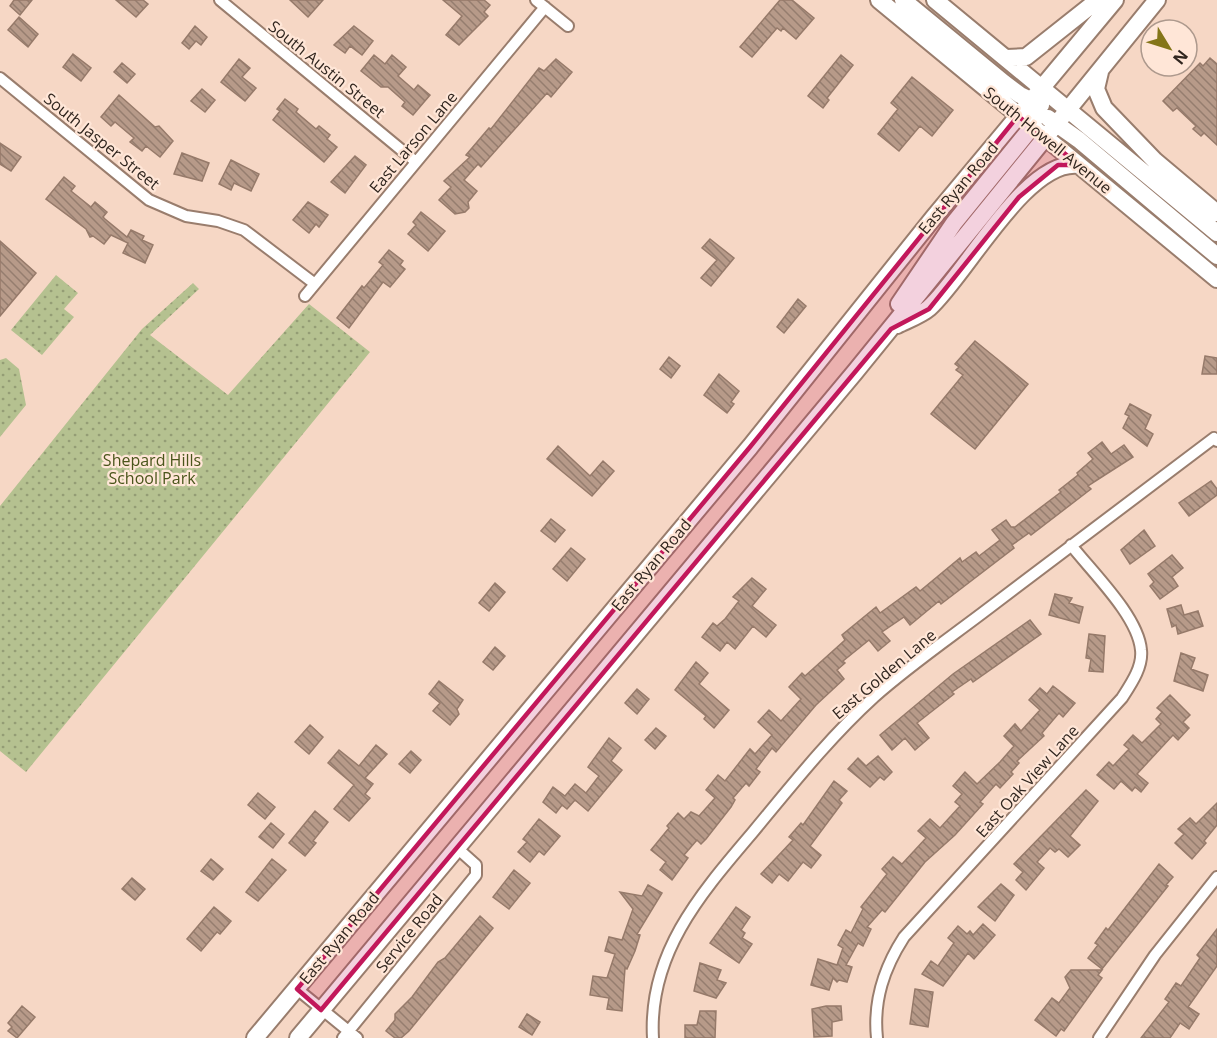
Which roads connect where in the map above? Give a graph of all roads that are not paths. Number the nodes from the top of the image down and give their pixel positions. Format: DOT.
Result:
graph roads {
  1 [pos="220,0"];
  2 [pos="879,0"];
  3 [pos="903,0"];
  4 [pos="935,0"];
  5 [pos="1098,0"];
  6 [pos="1115,0"];
  7 [pos="1156,0"];
  8 [pos="541,4"];
  9 [pos="568,26"];
  10 [pos="1007,58"];
  11 [pos="1100,71"];
  12 [pos="0,78"];
  13 [pos="1042,87"];
  14 [pos="1069,110"];
  15 [pos="1032,113"];
  16 [pos="1057,124"];
  17 [pos="1046,138"];
  18 [pos="416,162"];
  19 [pos="1079,165"];
  20 [pos="1217,213"];
  21 [pos="1217,233"];
  22 [pos="1217,256"];
  23 [pos="1217,279"];
  24 [pos="315,284"];
  25 [pos="305,296"];
  26 [pos="891,329"];
  27 [pos="878,344"];
  28 [pos="1215,440"];
  29 [pos="1071,545"];
  30 [pos="457,848"];
  31 [pos="1217,877"];
  32 [pos="297,989"];
  33 [pos="321,1010"];
  34 [pos="349,1036"];
  35 [pos="257,1038"];
  36 [pos="298,1038"];
  37 [pos="653,1038"];
  38 [pos="877,1038"];
  39 [pos="1099,1038"];
  1 -- 18 [label="street, South Austin Street"];
  2 -- 15 [label="main road, South Howell Avenue"];
  3 -- 15 [label="main road"];
  4 -- 10 [label="main road"];
  5 -- 10 [label="main road"];
  6 -- 13 [label="main road, East Ryan Road"];
  7 -- 11 [label="main road, East Ryan Road"];
  8 -- 9 [label="street"];
  8 -- 18 [label="street, East Larson Lane"];
  10 -- 13 [label="main road"];
  11 -- 14 [label="main road, East Ryan Road"];
  11 -- 20 [label="main road"];
  12 -- 24 [label="street, South Jasper Street"];
  13 -- 14 [label="main road"];
  13 -- 15 [label="main road, East Ryan Road"];
  14 -- 15 [label="main road"];
  14 -- 16 [label="main road, East Ryan Road"];
  14 -- 21 [label="main road"];
  15 -- 16 [label="main road"];
  15 -- 17 [label="main road, South Howell Avenue"];
  15 -- 27 [label="main road"];
  15 -- 32 [label="main road, East Ryan Road"];
  16 -- 17 [label="main road, East Ryan Road"];
  16 -- 22 [label="main road"];
  17 -- 19 [label="main road, South Howell Avenue"];
  17 -- 26 [label="main road, East Ryan Road"];
  18 -- 24 [label="street, East Larson Lane"];
  19 -- 23 [label="main road, South Howell Avenue"];
  19 -- 26 [label="main road"];
  24 -- 25 [label="street, East Larson Lane"];
  26 -- 27 [label="main road, East Ryan Road"];
  27 -- 30 [label="main road, East Ryan Road"];
  28 -- 29 [label="street, East Golden Lane"];
  29 -- 37 [label="street, East Golden Lane"];
  29 -- 38 [label="street, East Oak View Lane"];
  30 -- 33 [label="main road, East Ryan Road"];
  30 -- 34 [label="street, Service Road"];
  31 -- 39 [label="street"];
  32 -- 33 [label="street"];
  32 -- 35 [label="main road, East Ryan Road"];
  33 -- 34 [label="street"];
  33 -- 36 [label="main road, East Ryan Road"];
}
